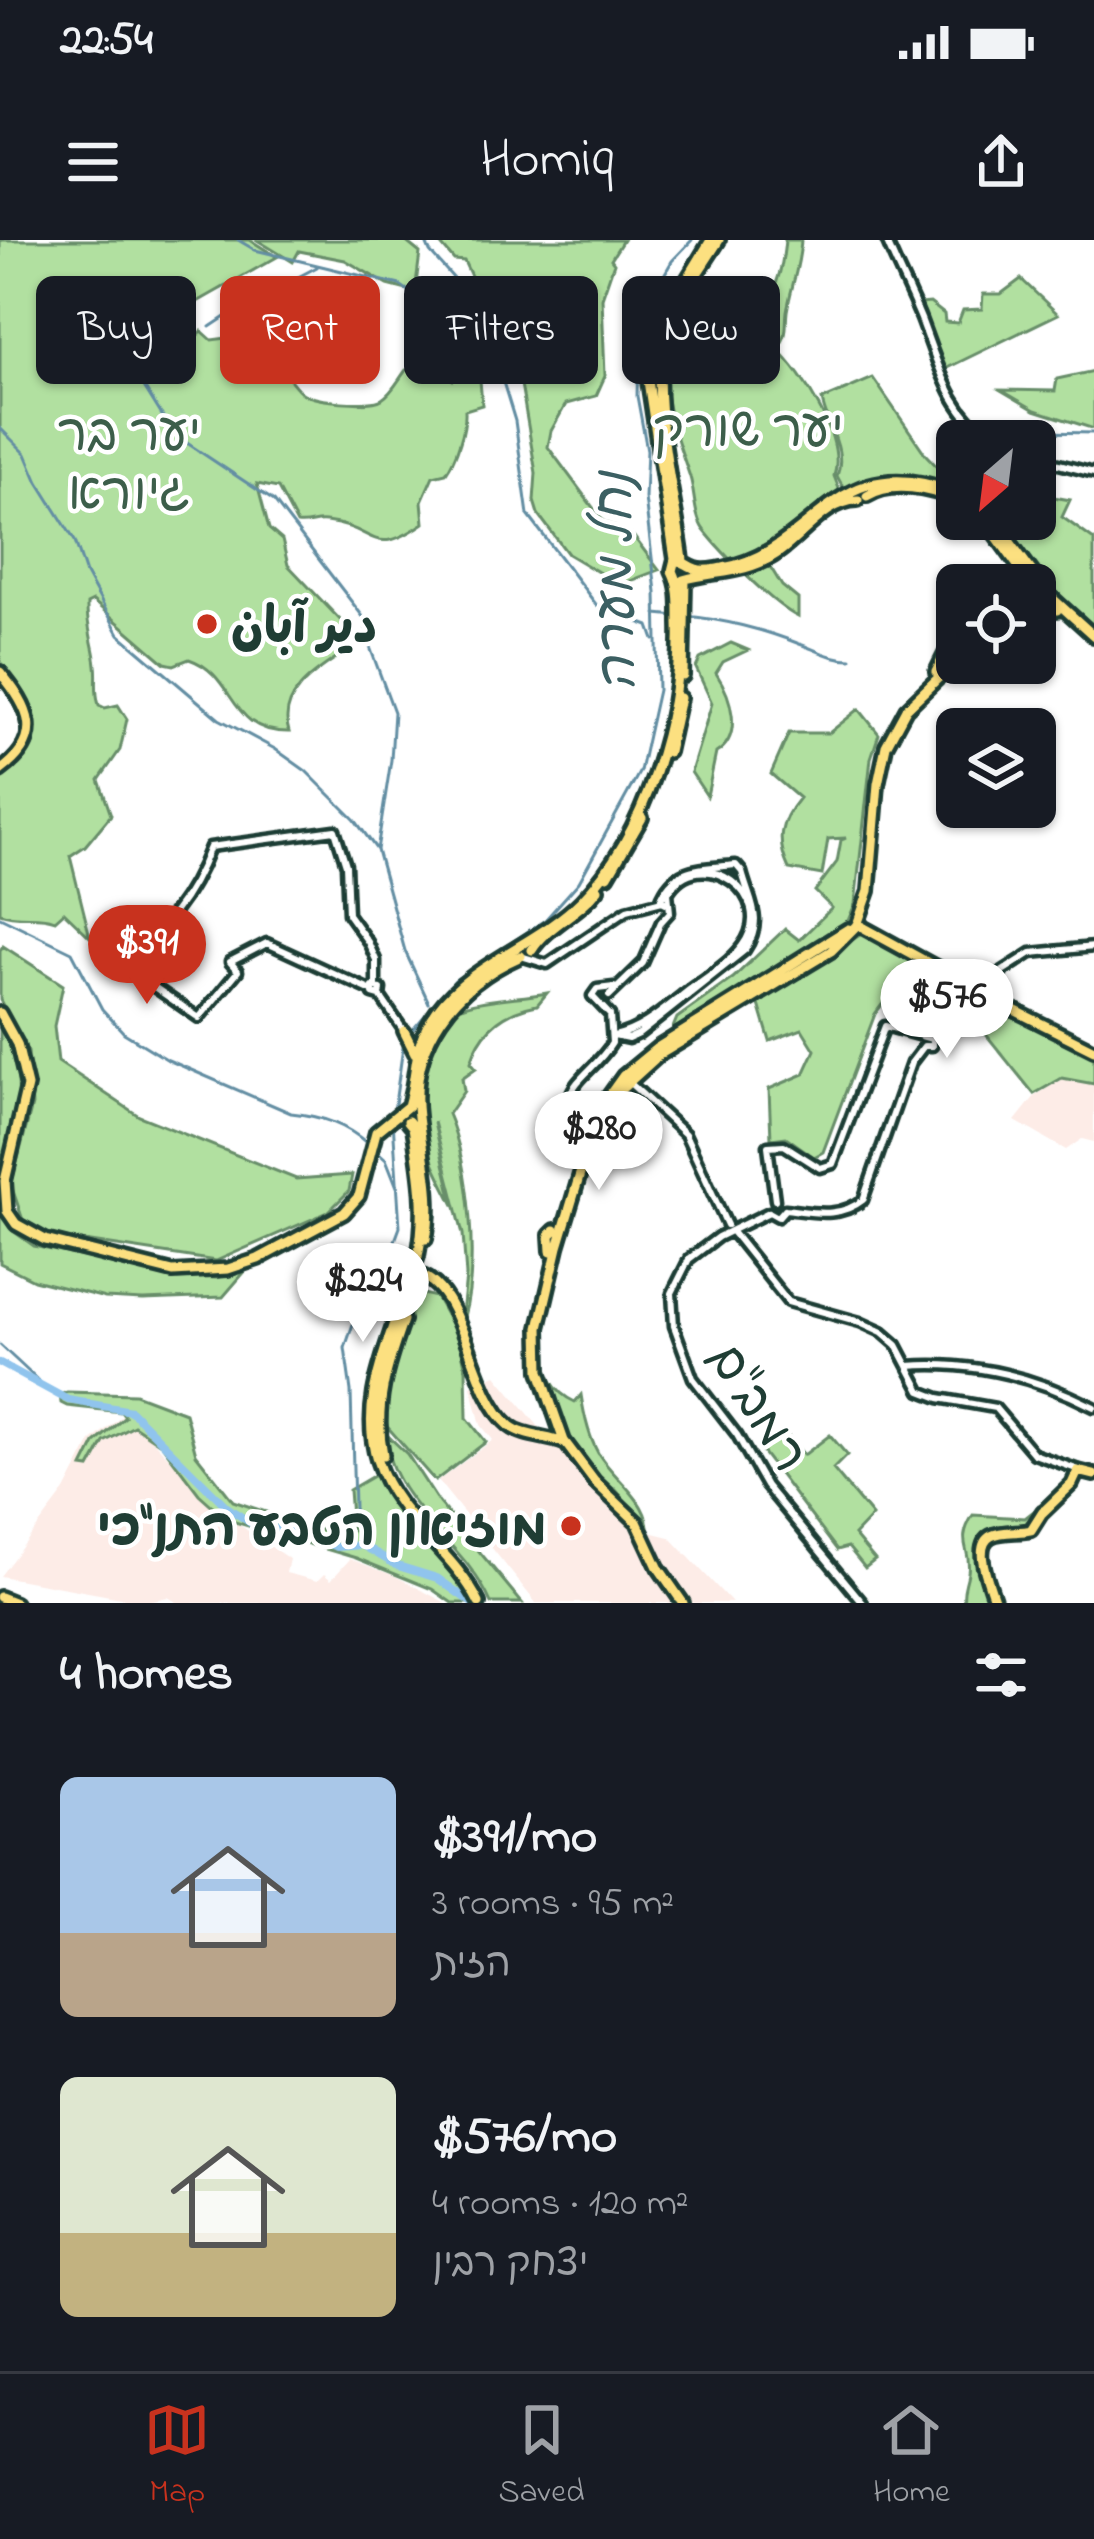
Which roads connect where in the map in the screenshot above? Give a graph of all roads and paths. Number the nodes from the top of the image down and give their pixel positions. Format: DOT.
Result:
graph roads {
  1 [pos="715,240"];
  2 [pos="886,240"];
  3 [pos="969,420"];
  4 [pos="1056,463"];
  5 [pos="1094,473"];
  6 [pos="936,489"];
  7 [pos="683,571"];
  8 [pos="1056,609"];
  9 [pos="1056,609"];
  10 [pos="1094,640"];
  11 [pos="0,672"];
  12 [pos="936,677"];
  13 [pos="0,771"];
  14 [pos="731,866"];
  15 [pos="742,872"];
  16 [pos="730,879"];
  17 [pos="662,902"];
  18 [pos="642,905"];
  19 [pos="656,914"];
  20 [pos="666,916"];
  21 [pos="858,922"];
  22 [pos="659,925"];
  23 [pos="1094,947"];
  24 [pos="526,951"];
  25 [pos="374,988"];
  26 [pos="986,988"];
  27 [pos="0,1013"];
  28 [pos="426,1029"];
  29 [pos="404,1031"];
  30 [pos="616,1036"];
  31 [pos="927,1041"];
  32 [pos="1094,1047"];
  33 [pos="416,1055"];
  34 [pos="627,1081"];
  35 [pos="410,1113"];
  36 [pos="588,1131"];
  37 [pos="775,1200"];
  38 [pos="785,1209"];
  39 [pos="768,1210"];
  40 [pos="730,1229"];
  41 [pos="416,1280"];
  42 [pos="908,1366"];
  43 [pos="1094,1407"];
  44 [pos="553,1434"];
  45 [pos="376,1435"];
  46 [pos="1084,1475"];
  47 [pos="0,1597"];
  48 [pos="15,1603"];
  49 [pos="482,1603"];
  50 [pos="683,1603"];
  51 [pos="862,1603"];
  52 [pos="995,1603"];
  1 -- 7 [label="main road"];
  2 -- 3 [label="street"];
  4 -- 5 [label="street"];
  6 -- 7 [label="main road"];
  7 -- 24 [label="main road"];
  8 -- 10 [label="main road"];
  9 -- 10 [label="main road"];
  11 -- 13 [label="main road"];
  12 -- 21 [label="main road"];
  14 -- 15 [label="street"];
  14 -- 16 [label="street"];
  14 -- 17 [label="street"];
  15 -- 16 [label="street"];
  15 -- 30 [label="street"];
  16 -- 17 [label="street"];
  16 -- 30 [label="street"];
  17 -- 18 [label="street"];
  17 -- 19 [label="street"];
  17 -- 20 [label="street"];
  18 -- 19 [label="street"];
  18 -- 24 [label="street"];
  19 -- 20 [label="street"];
  19 -- 22 [label="street"];
  20 -- 22 [label="street"];
  21 -- 26 [label="main road"];
  21 -- 26 [label="main road"];
  21 -- 34 [label="main road"];
  22 -- 30 [label="street"];
  23 -- 26 [label="street"];
  24 -- 28 [label="main road"];
  24 -- 35 [label="main road"];
  25 -- 25 [label="street"];
  25 -- 29 [label="street"];
  26 -- 31 [label="street"];
  26 -- 32 [label="main road"];
  27 -- 35 [label="main road"];
  28 -- 29 [label="main road"];
  28 -- 33 [label="main road"];
  29 -- 33 [label="main road"];
  30 -- 36 [label="street"];
  31 -- 37 [label="street"];
  31 -- 38 [label="street"];
  33 -- 35 [label="main road"];
  34 -- 36 [label="main road"];
  34 -- 40 [label="street"];
  35 -- 41 [label="main road"];
  36 -- 44 [label="main road"];
  37 -- 38 [label="street"];
  37 -- 39 [label="street"];
  38 -- 39 [label="street"];
  39 -- 40 [label="street, רמב\"ם"];
  40 -- 42 [label="street"];
  40 -- 51 [label="street, רמב\"ם"];
  41 -- 44 [label="main road"];
  41 -- 45 [label="main road"];
  42 -- 43 [label="street"];
  42 -- 46 [label="street"];
  44 -- 50 [label="main road"];
  45 -- 49 [label="main road"];
  45 -- 49 [label="main road"];
  46 -- 52 [label="main road"];
  47 -- 48 [label="main road"];
}
